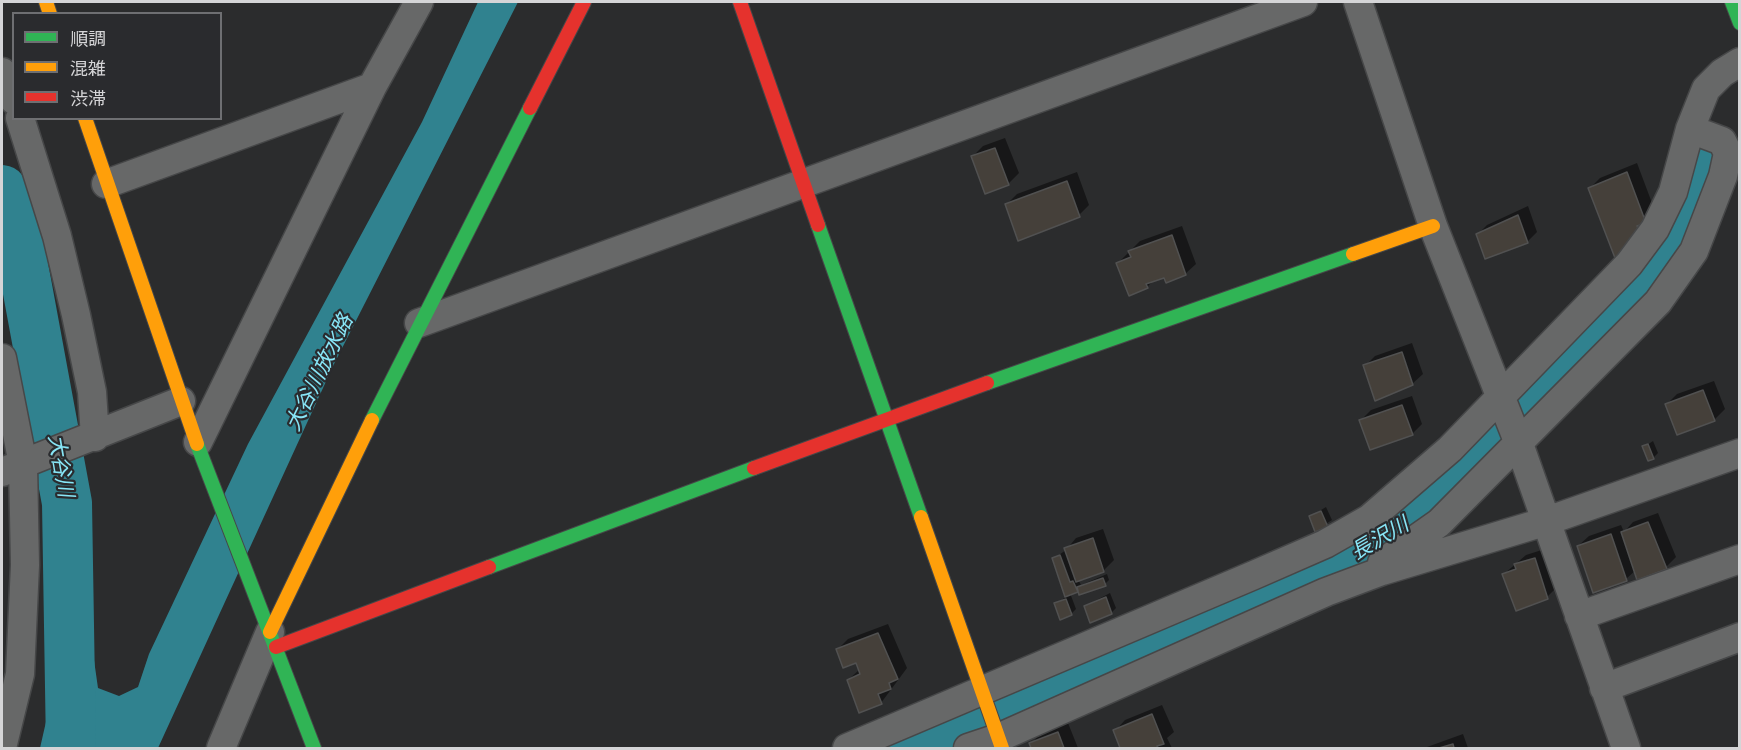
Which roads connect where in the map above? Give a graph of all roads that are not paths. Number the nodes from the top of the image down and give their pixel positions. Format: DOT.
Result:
graph roads {
  1 [pos="419,2"];
  2 [pos="584,2"];
  3 [pos="740,2"];
  4 [pos="1303,2"];
  5 [pos="1358,2"];
  6 [pos="1732,2"];
  7 [pos="1740,23"];
  8 [pos="1740,62"];
  9 [pos="2,72"];
  10 [pos="372,87"];
  11 [pos="12,95"];
  12 [pos="21,120"];
  13 [pos="86,120"];
  14 [pos="1690,129"];
  15 [pos="106,184"];
  16 [pos="803,185"];
  17 [pos="1434,226"];
  18 [pos="419,323"];
  19 [pos="2,358"];
  20 [pos="1501,396"];
  21 [pos="181,401"];
  22 [pos="886,418"];
  23 [pos="94,437"];
  24 [pos="1518,441"];
  25 [pos="198,442"];
  26 [pos="1740,453"];
  27 [pos="12,468"];
  28 [pos="1544,522"];
  29 [pos="1740,559"];
  30 [pos="1326,592"];
  31 [pos="1579,616"];
  32 [pos="269,629"];
  33 [pos="1740,637"];
  34 [pos="11,677"];
  35 [pos="1604,688"];
  36 [pos="982,694"];
  37 [pos="998,739"];
  38 [pos="2,748"];
  39 [pos="221,748"];
  40 [pos="314,748"];
  41 [pos="847,748"];
  42 [pos="968,748"];
  43 [pos="1626,748"];
  1 -- 10 [label="street"];
  2 -- 18 [label="street"];
  3 -- 16 [label="street"];
  4 -- 16 [label="street"];
  5 -- 17 [label="street"];
  6 -- 7 [label="street"];
  8 -- 14 [label="street"];
  9 -- 11 [label="street"];
  10 -- 15 [label="street"];
  10 -- 25 [label="street"];
  12 -- 23 [label="street"];
  13 -- 15 [label="street"];
  14 -- 20 [label="street"];
  14 -- 24 [label="street"];
  15 -- 21 [label="street"];
  16 -- 18 [label="street"];
  16 -- 22 [label="street"];
  17 -- 20 [label="street"];
  17 -- 22 [label="street"];
  18 -- 32 [label="street"];
  19 -- 27 [label="street"];
  20 -- 24 [label="street"];
  20 -- 36 [label="street"];
  21 -- 23 [label="street"];
  21 -- 25 [label="street"];
  22 -- 32 [label="street"];
  22 -- 36 [label="street"];
  23 -- 27 [label="street"];
  24 -- 28 [label="street"];
  24 -- 30 [label="street"];
  25 -- 32 [label="street"];
  26 -- 28 [label="street"];
  27 -- 34 [label="street"];
  28 -- 30 [label="street"];
  28 -- 31 [label="street"];
  29 -- 31 [label="street"];
  30 -- 37 [label="street"];
  31 -- 35 [label="street"];
  32 -- 39 [label="street"];
  32 -- 40 [label="street"];
  33 -- 35 [label="street"];
  34 -- 38 [label="street"];
  35 -- 43 [label="street"];
  36 -- 37 [label="street"];
  36 -- 41 [label="street"];
  37 -- 42 [label="street"];
}
